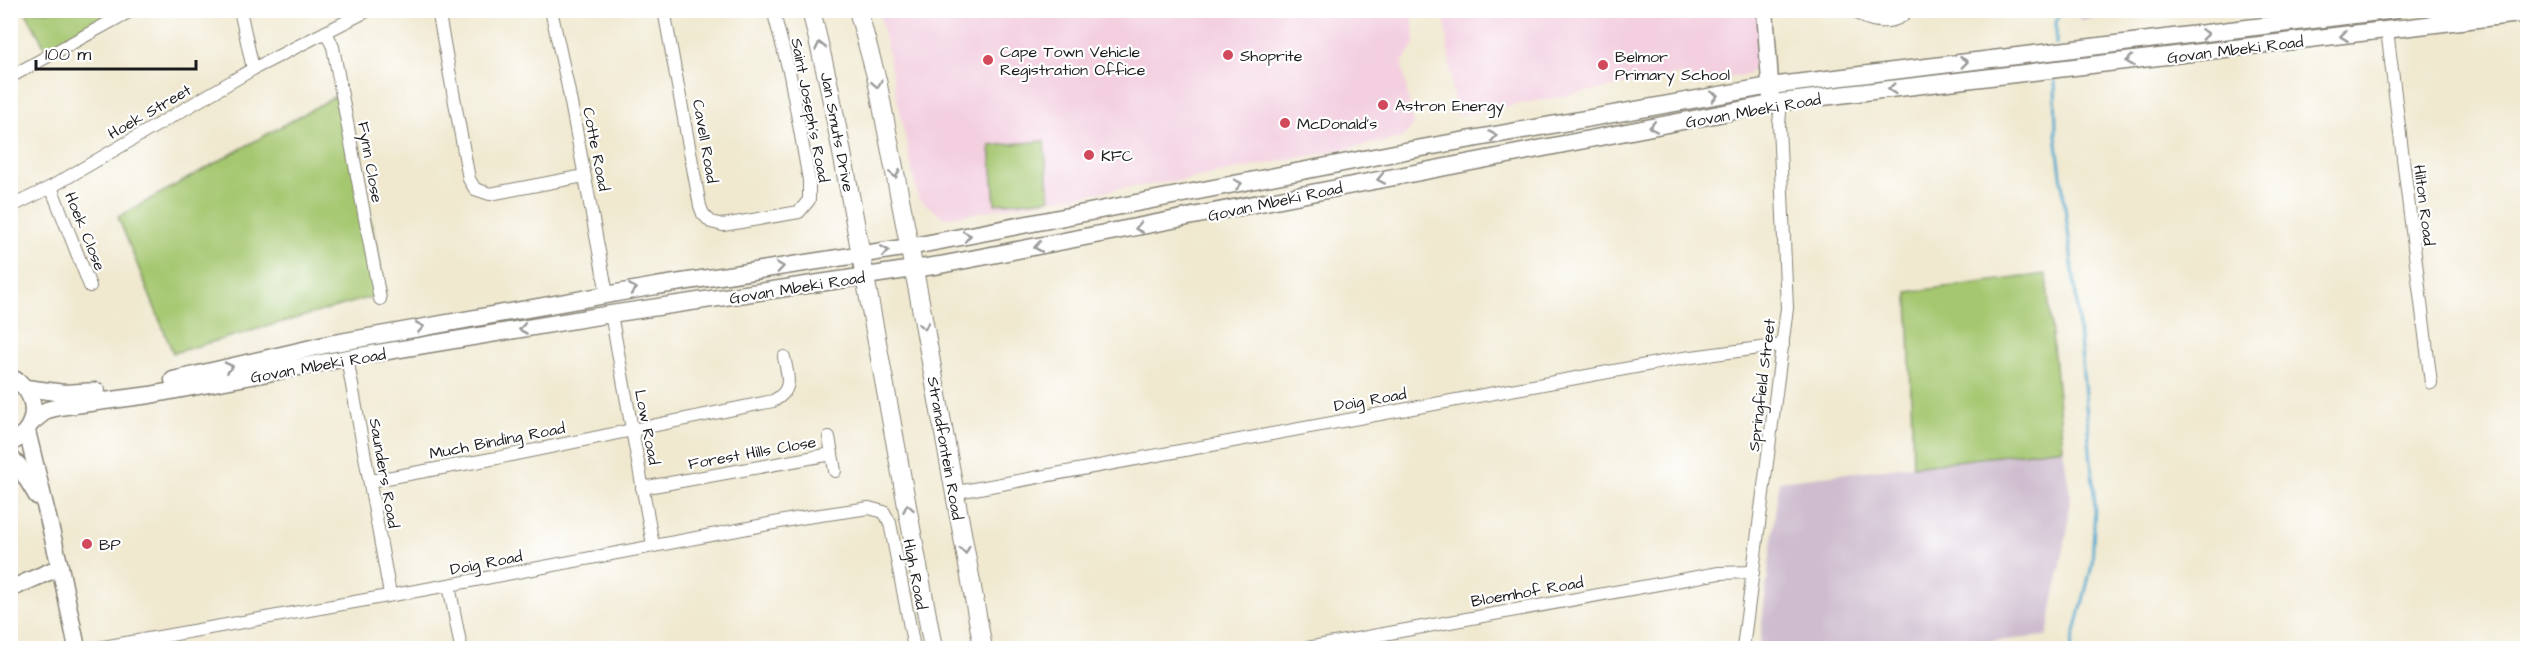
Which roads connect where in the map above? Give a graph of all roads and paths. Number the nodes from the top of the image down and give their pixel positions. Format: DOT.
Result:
graph roads {
  1 [pos="132,10"];
  2 [pos="240,10"];
  3 [pos="369,10"];
  4 [pos="438,10"];
  5 [pos="551,10"];
  6 [pos="664,10"];
  7 [pos="773,10"];
  8 [pos="811,10"];
  9 [pos="858,10"];
  10 [pos="1765,10"];
  11 [pos="1776,10"];
  12 [pos="1855,10"];
  13 [pos="1908,10"];
  14 [pos="2395,10"];
  15 [pos="2528,13"];
  16 [pos="2387,30"];
  17 [pos="326,32"];
  18 [pos="253,69"];
  19 [pos="10,77"];
  20 [pos="1775,86"];
  21 [pos="1777,103"];
  22 [pos="585,176"];
  23 [pos="51,187"];
  24 [pos="10,207"];
  25 [pos="764,219"];
  26 [pos="909,247"];
  27 [pos="862,255"];
  28 [pos="913,269"];
  29 [pos="866,277"];
  30 [pos="90,286"];
  31 [pos="607,294"];
  32 [pos="380,299"];
  33 [pos="610,314"];
  34 [pos="1783,345"];
  35 [pos="784,357"];
  36 [pos="347,358"];
  37 [pos="15,380"];
  38 [pos="2431,383"];
  39 [pos="29,427"];
  40 [pos="631,430"];
  41 [pos="829,437"];
  42 [pos="10,443"];
  43 [pos="832,454"];
  44 [pos="10,457"];
  45 [pos="835,471"];
  46 [pos="370,481"];
  47 [pos="642,488"];
  48 [pos="963,491"];
  49 [pos="879,510"];
  50 [pos="46,513"];
  51 [pos="653,545"];
  52 [pos="60,567"];
  53 [pos="1753,572"];
  54 [pos="449,585"];
  55 [pos="10,589"];
  56 [pos="390,594"];
  57 [pos="77,648"];
  58 [pos="98,648"];
  59 [pos="461,648"];
  60 [pos="914,648"];
  61 [pos="933,648"];
  62 [pos="983,648"];
  63 [pos="1307,648"];
  64 [pos="1743,648"];
  1 -- 19 [label="street"];
  2 -- 18 [label="street"];
  3 -- 17 [label="street, Hoek Street"];
  4 -- 22 [label="street"];
  5 -- 22 [label="street, Cotte Road"];
  6 -- 25 [label="street, Cavell Road"];
  7 -- 25 [label="street, Saint Joseph's Road"];
  27 -- 8 [label="main road, Jan Smuts Drive, one-way"];
  9 -- 26 [label="main road, one-way"];
  10 -- 20 [label="main road"];
  11 -- 20 [label="main road"];
  12 -- 13 [label="street"];
  20 -- 14 [label="main road, Govan Mbeki Road, one-way"];
  15 -- 16 [label="main road, Govan Mbeki Road"];
  16 -- 21 [label="main road, Govan Mbeki Road, one-way"];
  16 -- 38 [label="street, Hilton Road"];
  17 -- 18 [label="street, Hoek Street"];
  17 -- 32 [label="street, Fynn Close"];
  18 -- 23 [label="street, Hoek Street"];
  20 -- 21 [label="main road"];
  26 -- 20 [label="main road, Govan Mbeki Road, one-way"];
  21 -- 28 [label="main road, Govan Mbeki Road, one-way"];
  21 -- 34 [label="street, Springfield Street"];
  22 -- 31 [label="street, Cotte Road"];
  23 -- 24 [label="street, Hoek Street"];
  23 -- 30 [label="street, Hoek Close"];
  27 -- 26 [label="main road, Govan Mbeki Road, one-way"];
  26 -- 28 [label="main road, Strandfontein Road"];
  27 -- 29 [label="main road"];
  31 -- 27 [label="main road, Govan Mbeki Road, one-way"];
  28 -- 29 [label="main road, Govan Mbeki Road"];
  28 -- 62 [label="main road, Strandfontein Road, one-way"];
  29 -- 33 [label="main road, Govan Mbeki Road"];
  61 -- 29 [label="main road, one-way"];
  37 -- 31 [label="main road, Govan Mbeki Road, one-way"];
  33 -- 36 [label="main road, Govan Mbeki Road, one-way"];
  33 -- 40 [label="street, Low Road"];
  34 -- 48 [label="street, Doig Road"];
  34 -- 53 [label="street, Springfield Street"];
  35 -- 40 [label="street, Much Binding Road"];
  36 -- 39 [label="main road, Govan Mbeki Road"];
  36 -- 46 [label="street, Saunders Road"];
  37 -- 39 [label="main road"];
  39 -- 42 [label="main road, Govan Mbeki Road"];
  39 -- 50 [label="main road"];
  40 -- 46 [label="street, Much Binding Road"];
  40 -- 47 [label="street, Low Road"];
  41 -- 43 [label="street, Forest Hills Close"];
  43 -- 45 [label="street, Forest Hills Close"];
  43 -- 47 [label="street, Forest Hills Close"];
  44 -- 50 [label="main road"];
  46 -- 56 [label="street, Saunders Road"];
  47 -- 51 [label="street, Low Road"];
  49 -- 51 [label="street, Doig Road"];
  49 -- 60 [label="street, High Road"];
  50 -- 52 [label="main road"];
  51 -- 54 [label="street, Doig Road"];
  52 -- 55 [label="main road"];
  52 -- 57 [label="main road"];
  53 -- 63 [label="street, Bloemhof Road"];
  53 -- 64 [label="street, Springfield Street"];
  54 -- 56 [label="street, Doig Road"];
  54 -- 59 [label="street"];
  56 -- 58 [label="street, Doig Road"];
}
